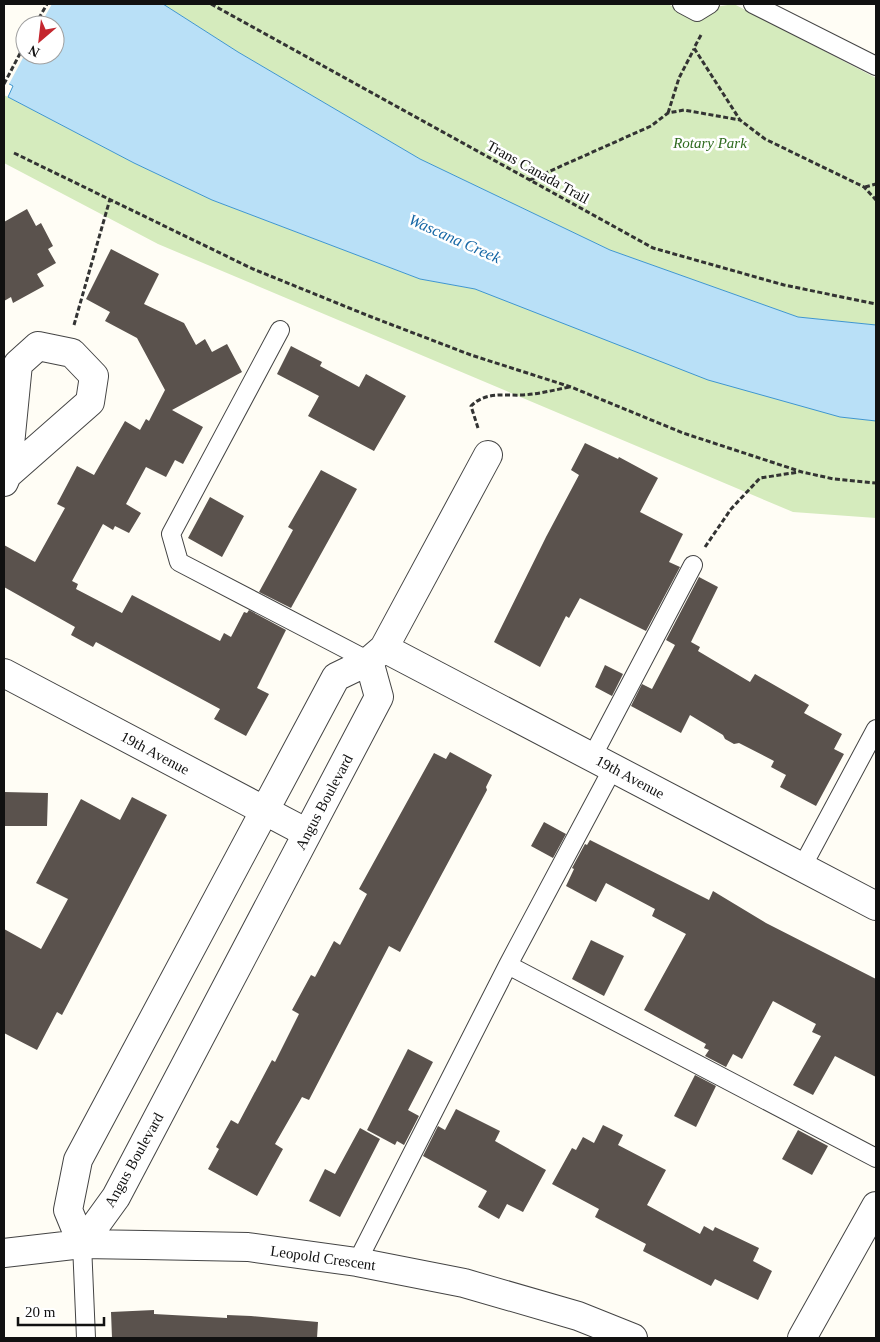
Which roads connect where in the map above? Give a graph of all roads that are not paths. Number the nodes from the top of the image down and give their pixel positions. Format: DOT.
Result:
graph roads {
  1 [pos="753,4"];
  2 [pos="876,66"];
  3 [pos="280,330"];
  4 [pos="488,456"];
  5 [pos="6,478"];
  6 [pos="693,565"];
  7 [pos="376,655"];
  8 [pos="4,673"];
  9 [pos="876,729"];
  10 [pos="602,762"];
  11 [pos="264,811"];
  12 [pos="307,833"];
  13 [pos="802,868"];
  14 [pos="876,906"];
  15 [pos="508,965"];
  16 [pos="876,1158"];
  17 [pos="876,1206"];
  18 [pos="82,1244"];
  19 [pos="4,1253"];
  20 [pos="357,1262"];
  21 [pos="86,1338"];
  22 [pos="633,1338"];
  23 [pos="802,1338"];
  1 -- 2 [label="lane"];
  3 -- 7 [label="lane"];
  4 -- 7 [label="street"];
  5 -- 5 [label="street"];
  6 -- 10 [label="lane"];
  7 -- 10 [label="street, 19th Avenue"];
  7 -- 11 [label="street"];
  7 -- 12 [label="street, Angus Boulevard"];
  8 -- 11 [label="street, 19th Avenue"];
  9 -- 13 [label="lane"];
  10 -- 13 [label="street, 19th Avenue"];
  10 -- 15 [label="lane"];
  11 -- 12 [label="street, 19th Avenue"];
  11 -- 18 [label="street"];
  12 -- 18 [label="street, Angus Boulevard"];
  13 -- 14 [label="street, 19th Avenue"];
  15 -- 16 [label="lane"];
  15 -- 20 [label="lane"];
  17 -- 23 [label="street"];
  18 -- 19 [label="street, Leopold Crescent"];
  18 -- 20 [label="street, Leopold Crescent"];
  18 -- 21 [label="lane"];
  20 -- 22 [label="street, Leopold Crescent"];
}
